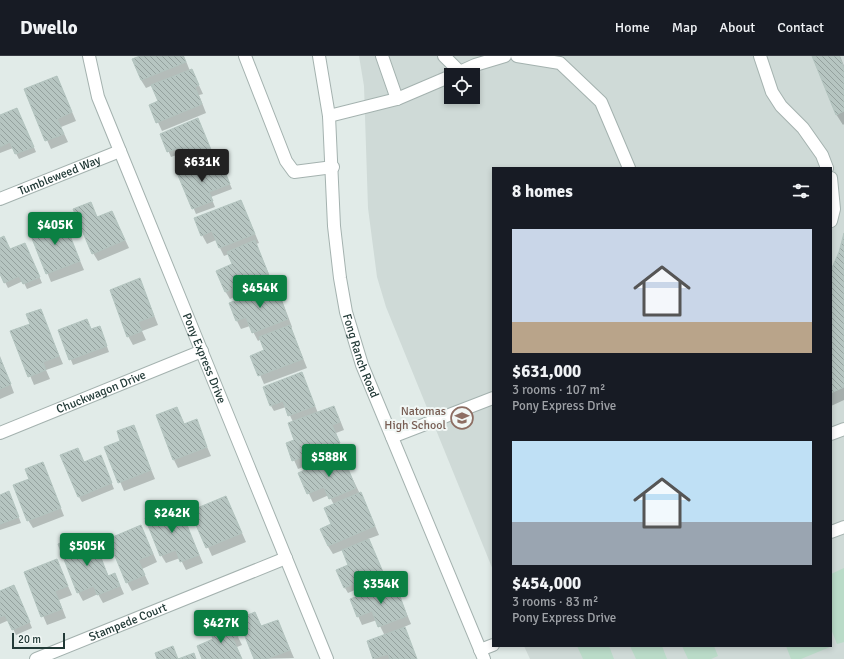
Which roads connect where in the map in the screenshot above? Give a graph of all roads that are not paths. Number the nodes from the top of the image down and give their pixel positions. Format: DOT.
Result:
graph roads {
  1 [pos="89,56"];
  2 [pos="245,56"];
  3 [pos="319,56"];
  4 [pos="382,56"];
  5 [pos="444,56"];
  6 [pos="505,56"];
  7 [pos="517,56"];
  8 [pos="760,56"];
  9 [pos="451,68"];
  10 [pos="468,68"];
  11 [pos="444,79"];
  12 [pos="397,99"];
  13 [pos="329,116"];
  14 [pos="120,151"];
  15 [pos="333,167"];
  16 [pos="629,167"];
  17 [pos="827,167"];
  18 [pos="832,188"];
  19 [pos="0,200"];
  20 [pos="832,217"];
  21 [pos="202,352"];
  22 [pos="492,398"];
  23 [pos="844,429"];
  24 [pos="0,433"];
  25 [pos="832,434"];
  26 [pos="392,437"];
  27 [pos="844,527"];
  28 [pos="832,532"];
  29 [pos="286,558"];
  30 [pos="492,646"];
  31 [pos="482,655"];
  32 [pos="36,659"];
  33 [pos="327,659"];
  1 -- 14 [label="street, Pony Express Drive"];
  2 -- 15 [label="street"];
  3 -- 13 [label="street, Fong Ranch Road"];
  4 -- 12 [label="street"];
  5 -- 9 [label="street"];
  6 -- 10 [label="street"];
  7 -- 16 [label="street"];
  8 -- 17 [label="street"];
  11 -- 12 [label="street"];
  12 -- 13 [label="street"];
  13 -- 15 [label="street, Fong Ranch Road"];
  14 -- 19 [label="street, Tumbleweed Way"];
  14 -- 21 [label="street, Pony Express Drive"];
  15 -- 26 [label="street, Fong Ranch Road"];
  18 -- 20 [label="street"];
  21 -- 24 [label="street, Chuckwagon Drive"];
  21 -- 29 [label="street, Pony Express Drive"];
  22 -- 26 [label="street"];
  23 -- 25 [label="street"];
  26 -- 31 [label="street, Fong Ranch Road"];
  27 -- 28 [label="street"];
  29 -- 32 [label="street, Stampede Court"];
  29 -- 33 [label="street, Pony Express Drive"];
  30 -- 31 [label="street"];
}
